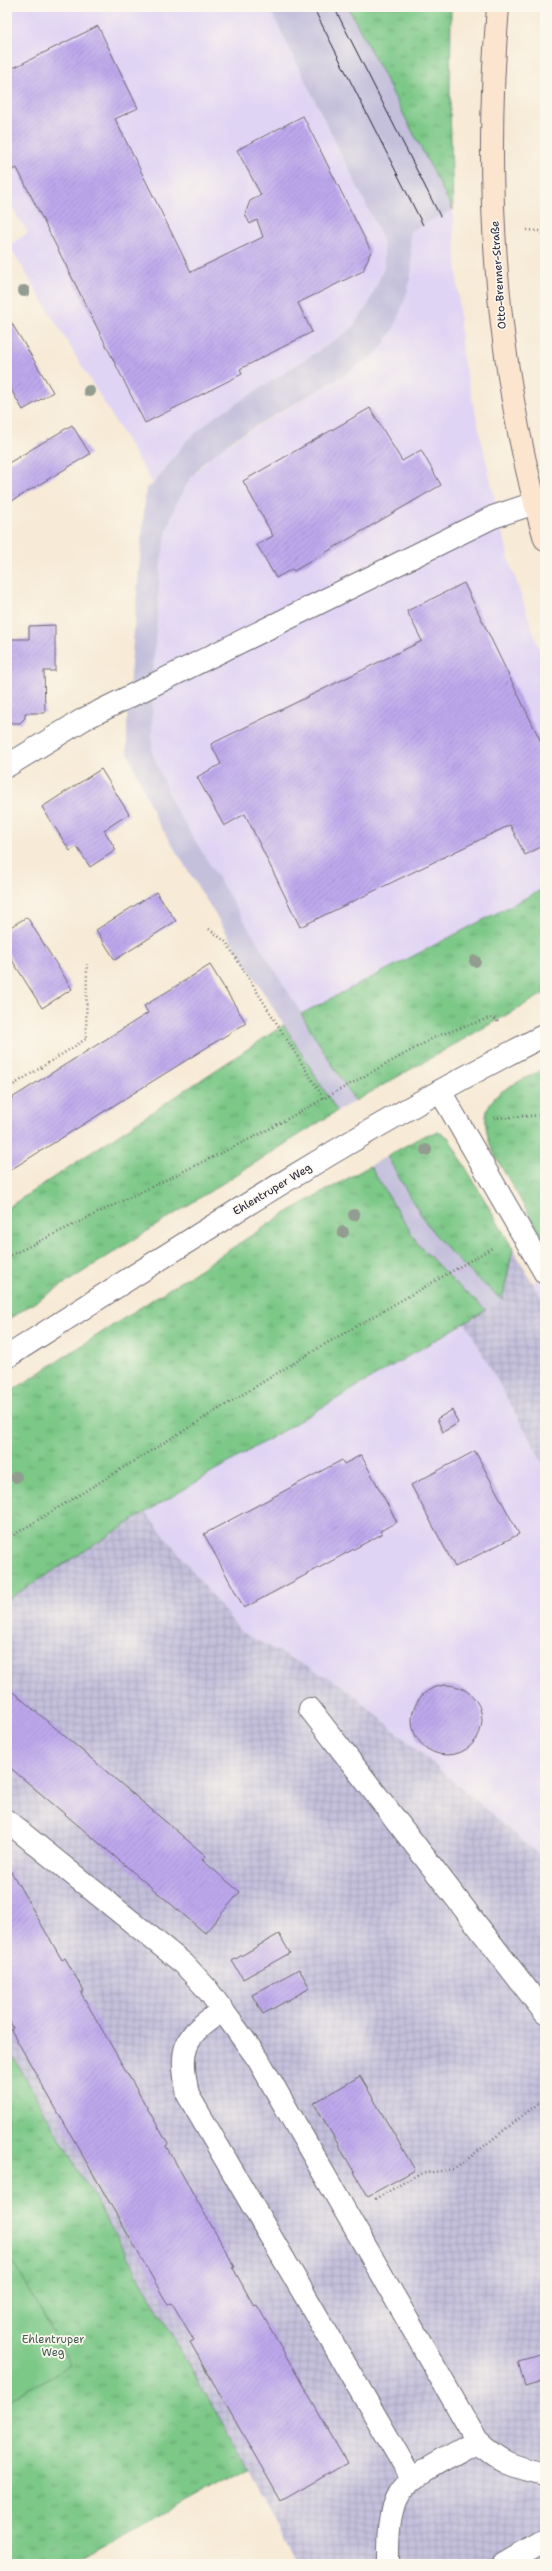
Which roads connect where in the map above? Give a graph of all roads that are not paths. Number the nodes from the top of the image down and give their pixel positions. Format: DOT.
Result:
graph roads {
  1 [pos="498,7"];
  2 [pos="535,502"];
  3 [pos="544,536"];
  4 [pos="7,766"];
  5 [pos="545,1035"];
  6 [pos="440,1091"];
  7 [pos="545,1273"];
  8 [pos="7,1357"];
  9 [pos="310,1709"];
  10 [pos="7,1821"];
  11 [pos="223,2010"];
  12 [pos="545,2013"];
  13 [pos="477,2441"];
  14 [pos="545,2474"];
  15 [pos="412,2479"];
  16 [pos="545,2540"];
  17 [pos="388,2564"];
  18 [pos="504,2564"];
  1 -- 2 [label="street, Otto-Brenner-Straße"];
  2 -- 3 [label="street, Otto-Brenner-Straße"];
  2 -- 4 [label="street"];
  5 -- 6 [label="street, Ehlentruper Weg"];
  6 -- 7 [label="street"];
  6 -- 8 [label="street, Ehlentruper Weg"];
  9 -- 12 [label="street"];
  10 -- 11 [label="street"];
  11 -- 13 [label="street"];
  11 -- 15 [label="street"];
  13 -- 14 [label="street"];
  13 -- 15 [label="street"];
  15 -- 17 [label="street"];
  16 -- 18 [label="street"];
}
